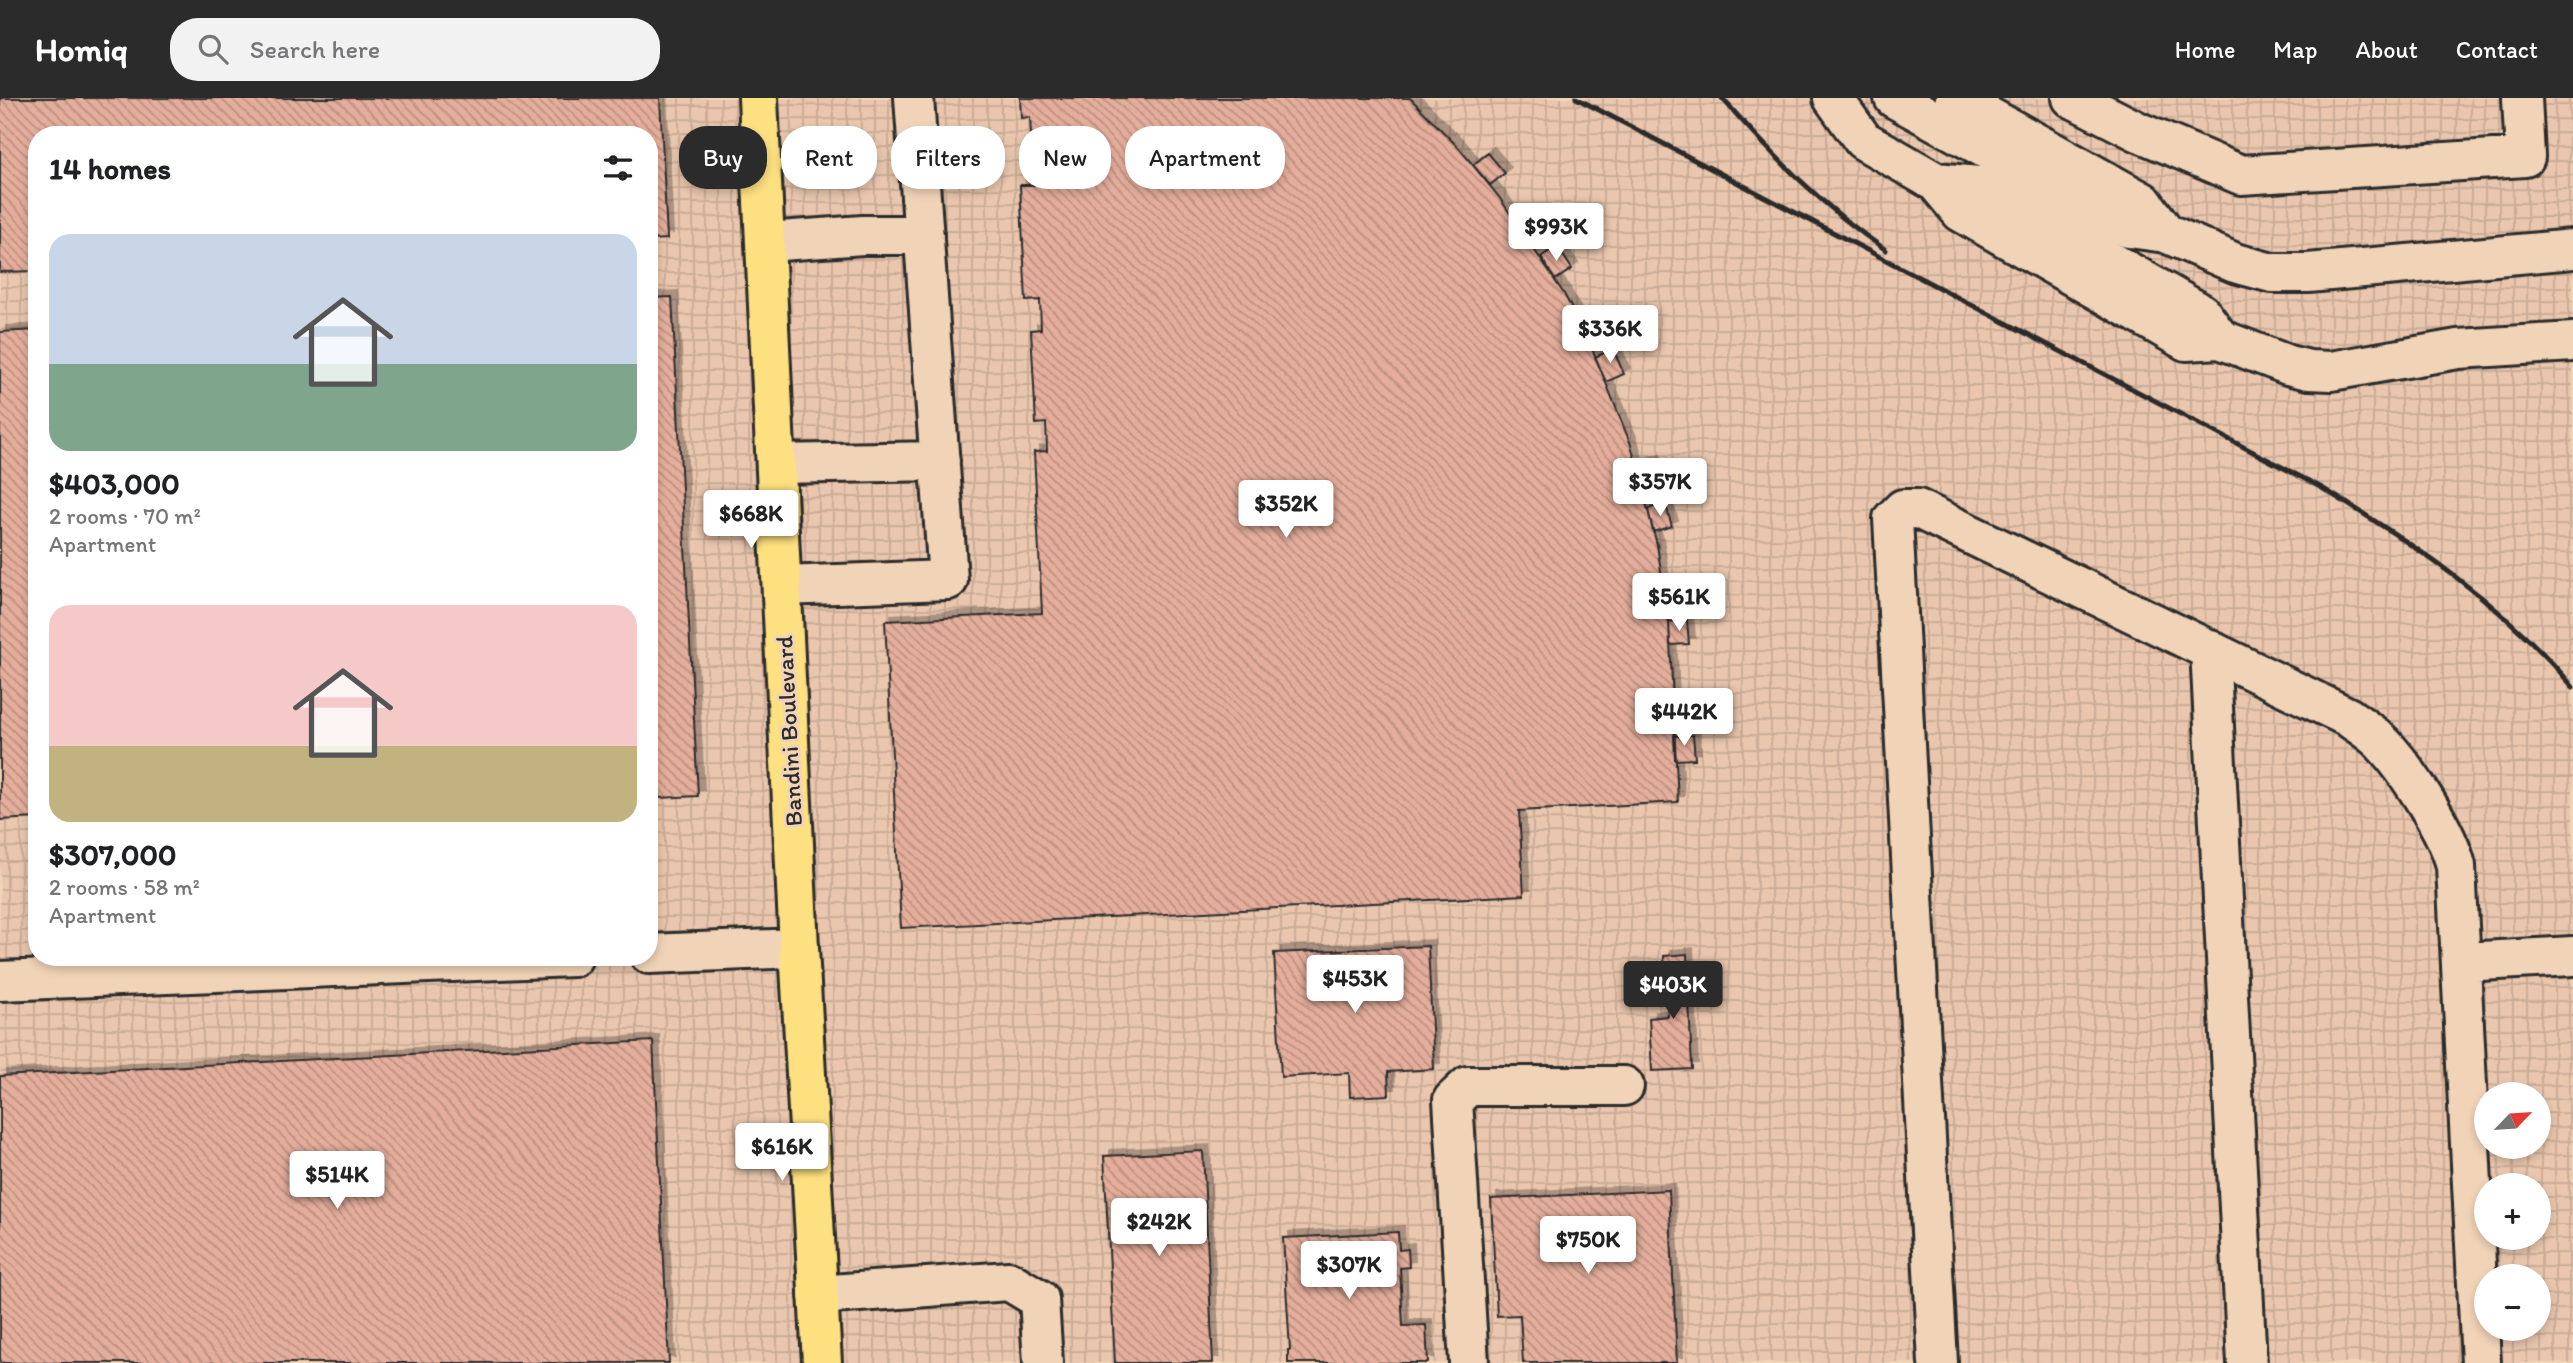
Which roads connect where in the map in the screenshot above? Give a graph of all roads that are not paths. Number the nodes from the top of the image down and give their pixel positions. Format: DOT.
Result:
graph roads {
  1 [pos="758,98"];
  2 [pos="915,98"];
  3 [pos="1833,98"];
  4 [pos="1894,98"];
  5 [pos="1955,98"];
  6 [pos="2072,98"];
  7 [pos="2522,98"];
  8 [pos="2166,233"];
  9 [pos="924,235"];
  10 [pos="766,242"];
  11 [pos="2573,249"];
  12 [pos="2573,342"];
  13 [pos="940,461"];
  14 [pos="776,464"];
  15 [pos="782,586"];
  16 [pos="2210,649"];
  17 [pos="799,948"];
  18 [pos="658,954"];
  19 [pos="2573,956"];
  20 [pos="2462,961"];
  21 [pos="358,966"];
  22 [pos="0,981"];
  23 [pos="1624,1086"];
  24 [pos="818,1295"];
  25 [pos="822,1363"];
  26 [pos="1043,1363"];
  27 [pos="1469,1363"];
  28 [pos="1938,1363"];
  29 [pos="2247,1363"];
  30 [pos="2481,1363"];
  1 -- 10 [label="main road, Bandini Boulevard"];
  2 -- 9 [label="lane"];
  3 -- 12 [label="lane"];
  4 -- 8 [label="lane"];
  5 -- 8 [label="lane"];
  6 -- 7 [label="lane"];
  8 -- 11 [label="lane"];
  9 -- 10 [label="lane"];
  9 -- 13 [label="lane"];
  10 -- 14 [label="main road, Bandini Boulevard"];
  13 -- 14 [label="lane"];
  13 -- 15 [label="lane"];
  14 -- 15 [label="main road, Bandini Boulevard"];
  15 -- 17 [label="main road, Bandini Boulevard"];
  16 -- 20 [label="lane"];
  16 -- 28 [label="lane"];
  16 -- 29 [label="lane"];
  17 -- 18 [label="lane"];
  17 -- 24 [label="main road, Bandini Boulevard"];
  19 -- 20 [label="lane"];
  20 -- 30 [label="lane"];
  21 -- 22 [label="lane"];
  23 -- 27 [label="lane"];
  24 -- 25 [label="main road, Bandini Boulevard"];
  24 -- 26 [label="lane"];
}
